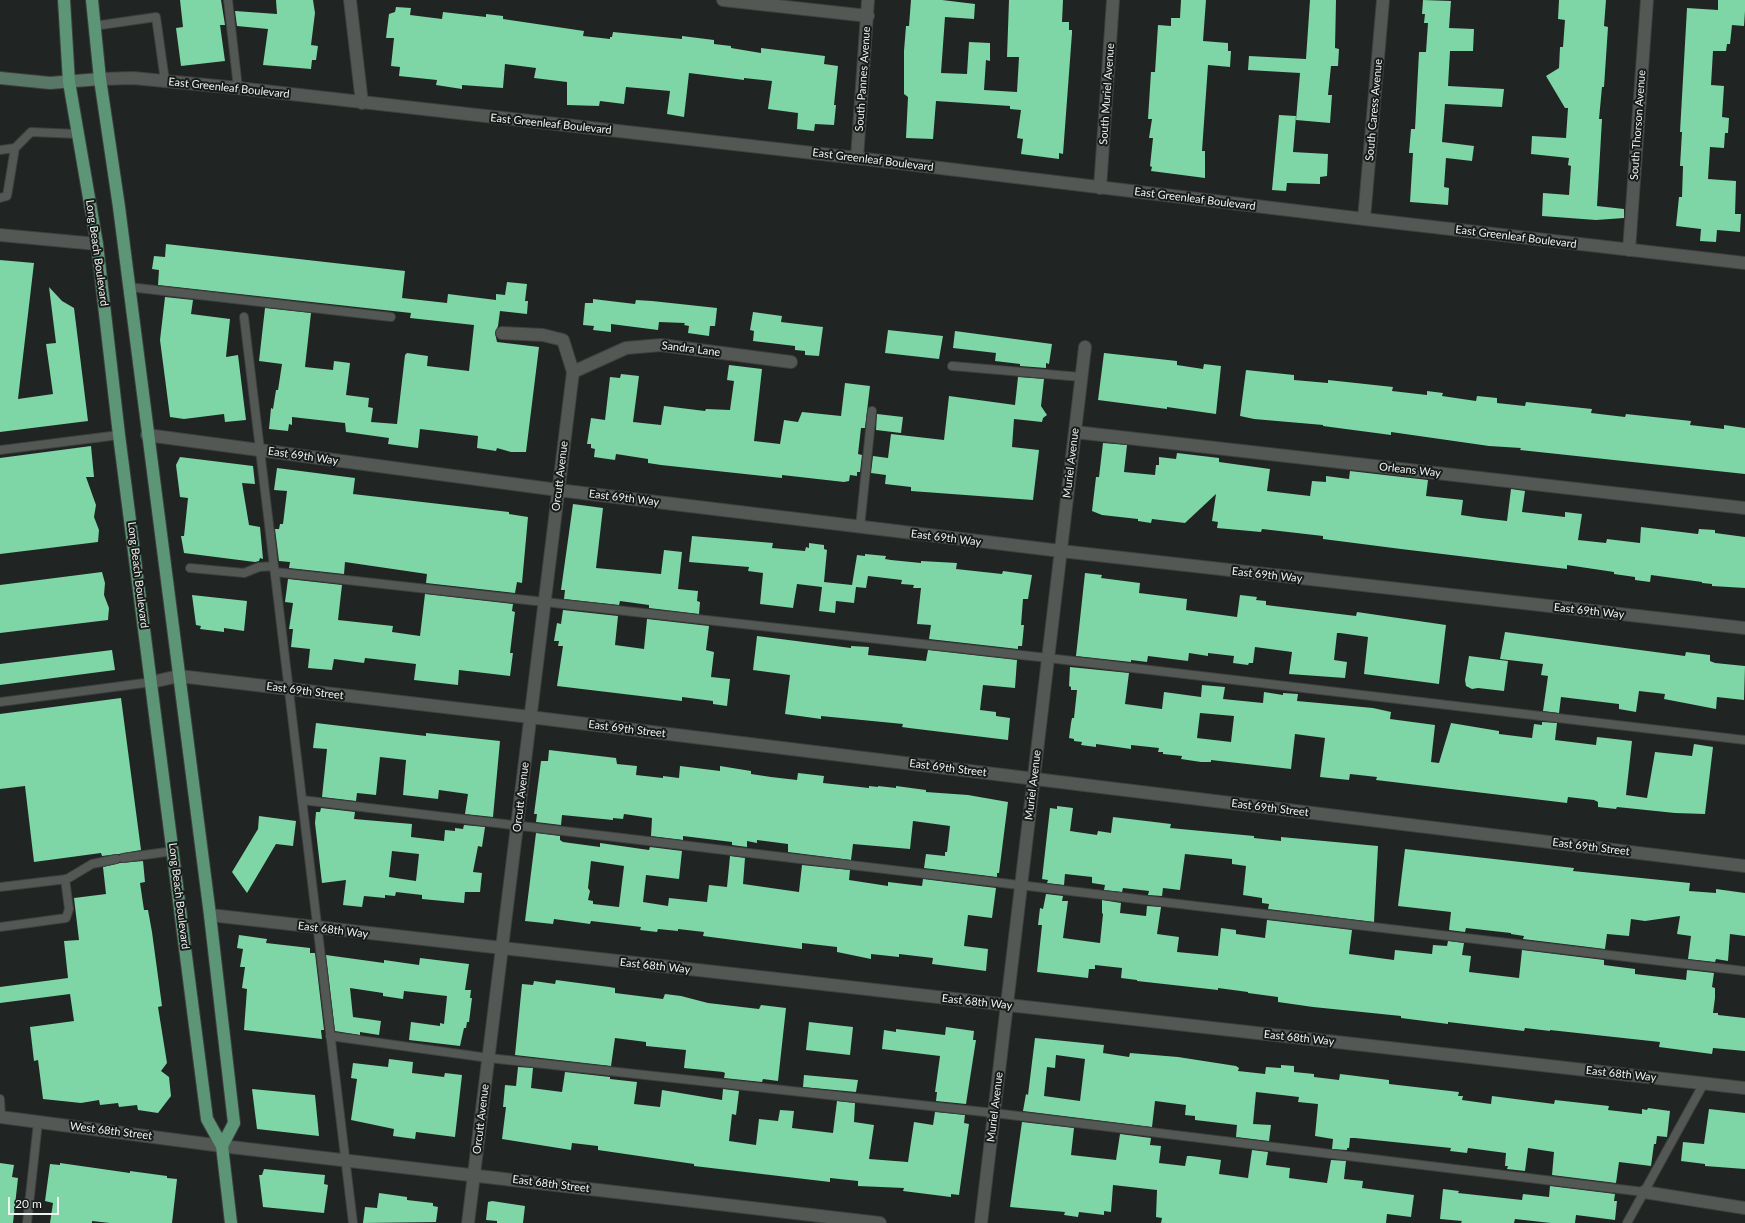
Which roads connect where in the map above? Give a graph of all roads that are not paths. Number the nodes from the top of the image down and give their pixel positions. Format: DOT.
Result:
graph roads {
  1 [pos="64,0"];
  2 [pos="92,0"];
  3 [pos="228,0"];
  4 [pos="350,0"];
  5 [pos="723,0"];
  6 [pos="868,0"];
  7 [pos="1113,0"];
  8 [pos="1383,0"];
  9 [pos="1647,0"];
  10 [pos="868,16"];
  11 [pos="94,26"];
  12 [pos="0,78"];
  13 [pos="100,79"];
  14 [pos="165,81"];
  15 [pos="69,82"];
  16 [pos="238,88"];
  17 [pos="362,103"];
  18 [pos="78,134"];
  19 [pos="15,148"];
  20 [pos="0,150"];
  21 [pos="857,158"];
  22 [pos="1100,188"];
  23 [pos="0,198"];
  24 [pos="1364,220"];
  25 [pos="0,235"];
  26 [pos="97,244"];
  27 [pos="1629,250"];
  28 [pos="1745,263"];
  29 [pos="129,287"];
  30 [pos="391,316"];
  31 [pos="244,317"];
  32 [pos="502,333"];
  33 [pos="1085,347"];
  34 [pos="791,362"];
  35 [pos="952,366"];
  36 [pos="573,372"];
  37 [pos="1081,377"];
  38 [pos="872,411"];
  39 [pos="1075,432"];
  40 [pos="119,435"];
  41 [pos="148,435"];
  42 [pos="0,450"];
  43 [pos="260,450"];
  44 [pos="558,490"];
  45 [pos="1745,508"];
  46 [pos="860,527"];
  47 [pos="1061,552"];
  48 [pos="190,568"];
  49 [pos="274,569"];
  50 [pos="544,602"];
  51 [pos="1745,628"];
  52 [pos="1048,658"];
  53 [pos="179,676"];
  54 [pos="152,682"];
  55 [pos="289,689"];
  56 [pos="0,702"];
  57 [pos="530,717"];
  58 [pos="1745,740"];
  59 [pos="1034,778"];
  60 [pos="302,800"];
  61 [pos="517,824"];
  62 [pos="173,851"];
  63 [pos="1745,866"];
  64 [pos="65,879"];
  65 [pos="1021,885"];
  66 [pos="0,887"];
  67 [pos="210,915"];
  68 [pos="0,927"];
  69 [pos="318,928"];
  70 [pos="502,949"];
  71 [pos="1745,970"];
  72 [pos="1007,1005"];
  73 [pos="330,1036"];
  74 [pos="488,1058"];
  75 [pos="1704,1083"];
  76 [pos="1745,1088"];
  77 [pos="0,1099"];
  78 [pos="994,1113"];
  79 [pos="1,1117"];
  80 [pos="38,1122"];
  81 [pos="222,1146"];
  82 [pos="346,1160"];
  83 [pos="474,1174"];
  84 [pos="1644,1192"];
  85 [pos="1745,1208"];
  86 [pos="27,1223"];
  87 [pos="231,1223"];
  88 [pos="353,1223"];
  89 [pos="468,1223"];
  90 [pos="880,1223"];
  91 [pos="982,1223"];
  92 [pos="1627,1223"];
  1 -- 15 [label="main road, Long Beach Boulevard"];
  2 -- 11 [label="main road"];
  3 -- 16 [label="lane"];
  4 -- 17 [label="street"];
  5 -- 10 [label="street"];
  6 -- 10 [label="street, South Pannes Avenue"];
  7 -- 22 [label="street, South Muriel Avenue"];
  8 -- 24 [label="street, South Caress Avenue"];
  9 -- 27 [label="street, South Thorson Avenue"];
  10 -- 21 [label="street, South Pannes Avenue"];
  11 -- 13 [label="main road"];
  11 -- 14 [label="lane"];
  12 -- 15 [label="street, East Greenleaf Boulevard"];
  13 -- 14 [label="street, East Greenleaf Boulevard"];
  13 -- 15 [label="street, East Greenleaf Boulevard"];
  13 -- 29 [label="main road"];
  14 -- 16 [label="street, East Greenleaf Boulevard"];
  15 -- 18 [label="main road, Long Beach Boulevard"];
  16 -- 17 [label="street, East Greenleaf Boulevard"];
  17 -- 21 [label="street, East Greenleaf Boulevard"];
  18 -- 19 [label="lane"];
  18 -- 26 [label="main road, Long Beach Boulevard"];
  19 -- 20 [label="lane"];
  19 -- 23 [label="lane"];
  21 -- 22 [label="street, East Greenleaf Boulevard"];
  22 -- 24 [label="street, East Greenleaf Boulevard"];
  24 -- 27 [label="street, East Greenleaf Boulevard"];
  25 -- 26 [label="street"];
  26 -- 40 [label="main road, Long Beach Boulevard"];
  27 -- 28 [label="street, East Greenleaf Boulevard"];
  29 -- 30 [label="lane"];
  29 -- 41 [label="main road"];
  31 -- 43 [label="lane"];
  32 -- 36 [label="street"];
  33 -- 37 [label="street, Muriel Avenue"];
  34 -- 36 [label="street, Sandra Lane"];
  35 -- 37 [label="lane"];
  36 -- 44 [label="street, Orcutt Avenue"];
  37 -- 39 [label="street, Muriel Avenue"];
  38 -- 46 [label="lane"];
  39 -- 45 [label="street, Orleans Way"];
  39 -- 47 [label="street, Muriel Avenue"];
  40 -- 42 [label="lane"];
  40 -- 54 [label="main road, Long Beach Boulevard"];
  41 -- 43 [label="street, East 69th Way"];
  41 -- 53 [label="main road"];
  43 -- 44 [label="street, East 69th Way"];
  43 -- 49 [label="lane"];
  44 -- 46 [label="street, East 69th Way"];
  44 -- 50 [label="street, Orcutt Avenue"];
  46 -- 47 [label="street, East 69th Way"];
  47 -- 51 [label="street, East 69th Way"];
  47 -- 52 [label="street, Muriel Avenue"];
  48 -- 49 [label="lane"];
  49 -- 50 [label="lane"];
  49 -- 55 [label="lane"];
  50 -- 52 [label="lane"];
  50 -- 57 [label="street, Orcutt Avenue"];
  52 -- 58 [label="lane"];
  52 -- 59 [label="street, Muriel Avenue"];
  53 -- 54 [label="street, East 69th Street"];
  53 -- 55 [label="street, East 69th Street"];
  53 -- 67 [label="main road"];
  54 -- 56 [label="lane"];
  54 -- 62 [label="main road, Long Beach Boulevard"];
  55 -- 57 [label="street, East 69th Street"];
  55 -- 60 [label="lane"];
  57 -- 59 [label="street, East 69th Street"];
  57 -- 61 [label="street, Orcutt Avenue"];
  59 -- 63 [label="street, East 69th Street"];
  59 -- 65 [label="street, Muriel Avenue"];
  60 -- 61 [label="lane"];
  60 -- 69 [label="lane"];
  61 -- 65 [label="lane"];
  61 -- 70 [label="street, Orcutt Avenue"];
  62 -- 64 [label="lane"];
  62 -- 81 [label="main road, Long Beach Boulevard"];
  64 -- 66 [label="lane"];
  64 -- 68 [label="lane"];
  65 -- 71 [label="lane"];
  65 -- 72 [label="street, Muriel Avenue"];
  67 -- 69 [label="street, East 68th Way"];
  67 -- 81 [label="main road"];
  69 -- 70 [label="street, East 68th Way"];
  69 -- 73 [label="lane"];
  70 -- 72 [label="street, East 68th Way"];
  70 -- 74 [label="street, Orcutt Avenue"];
  72 -- 75 [label="street, East 68th Way"];
  72 -- 78 [label="street, Muriel Avenue"];
  73 -- 74 [label="lane"];
  73 -- 82 [label="lane"];
  74 -- 78 [label="lane"];
  74 -- 83 [label="street, Orcutt Avenue"];
  75 -- 76 [label="street, East 68th Way"];
  75 -- 84 [label="lane"];
  77 -- 79 [label="lane"];
  78 -- 84 [label="lane"];
  78 -- 91 [label="street, Muriel Avenue"];
  79 -- 80 [label="street, West 68th Street"];
  80 -- 81 [label="street, West 68th Street"];
  80 -- 86 [label="lane"];
  81 -- 82 [label="street, East 68th Street"];
  81 -- 87 [label="main road, Long Beach Boulevard"];
  82 -- 83 [label="street, East 68th Street"];
  82 -- 88 [label="lane"];
  83 -- 89 [label="street, Orcutt Avenue"];
  83 -- 90 [label="street, East 68th Street"];
  84 -- 85 [label="street"];
  84 -- 92 [label="lane"];
}
